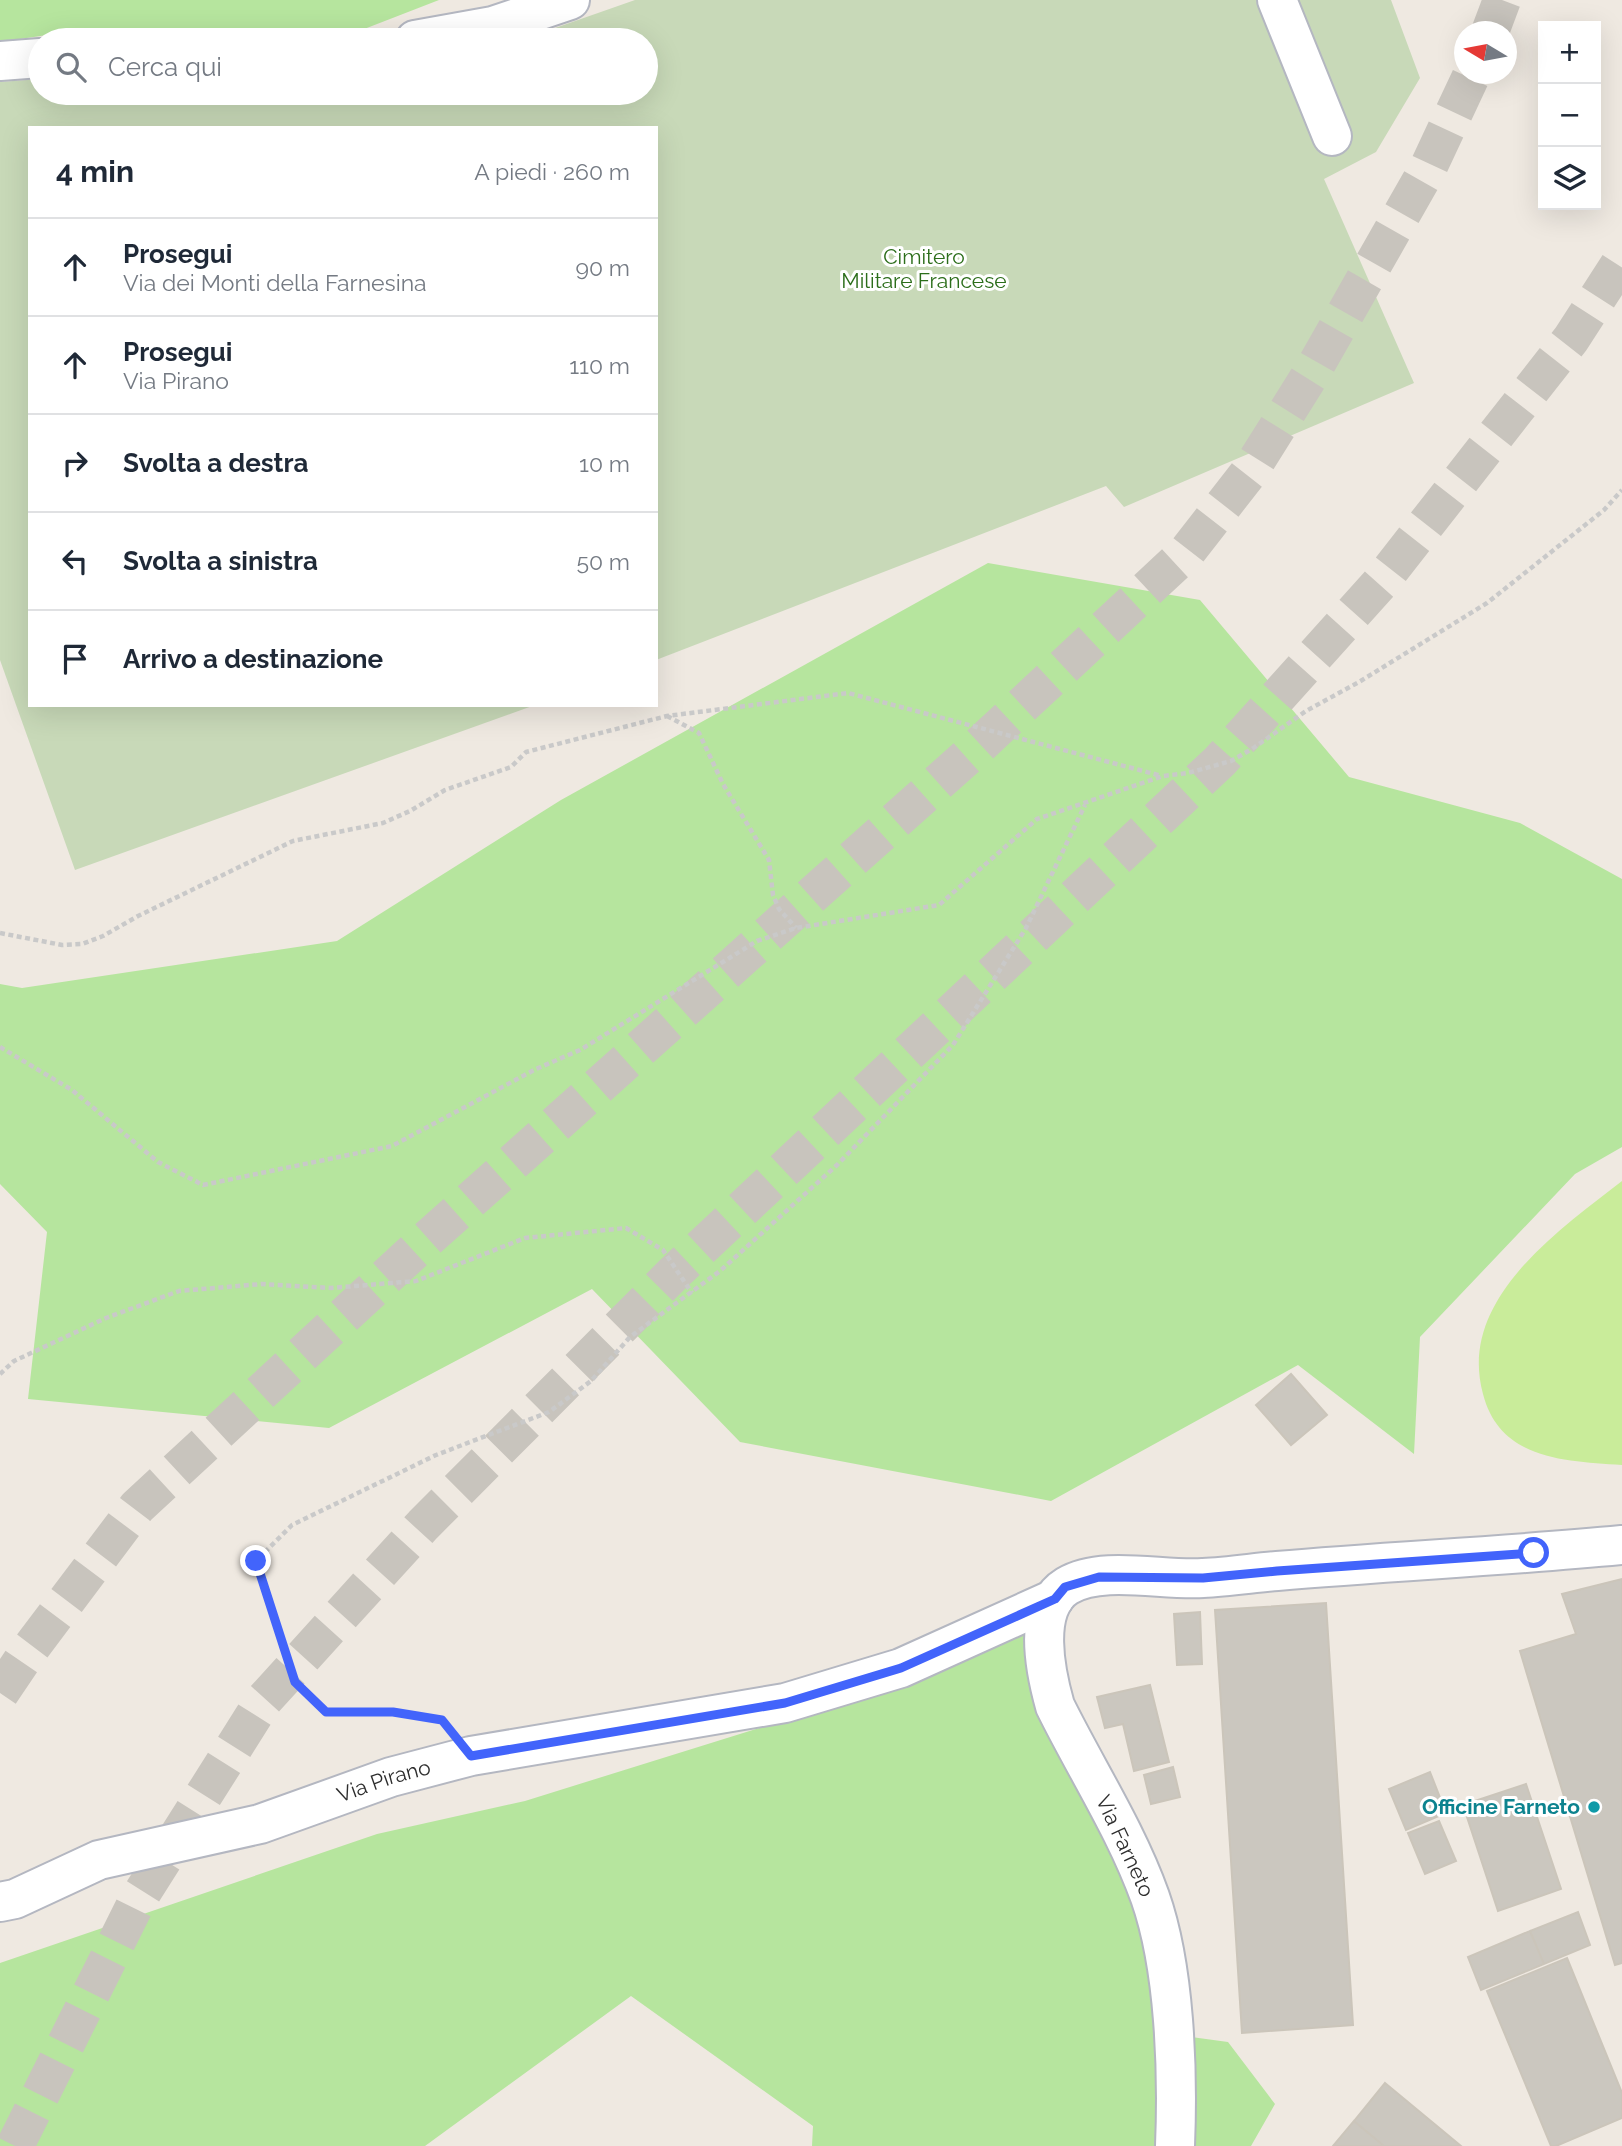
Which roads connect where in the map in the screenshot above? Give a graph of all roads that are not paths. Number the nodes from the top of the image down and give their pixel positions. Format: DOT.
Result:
graph roads {
  1 [pos="570,0"];
  2 [pos="1277,0"];
  3 [pos="482,28"];
  4 [pos="28,59"];
  5 [pos="0,61"];
  6 [pos="1332,136"];
  7 [pos="1622,1545"];
  8 [pos="1055,1599"];
  9 [pos="0,1902"];
  10 [pos="1175,2146"];
  1 -- 3 [label="street"];
  2 -- 6 [label="street"];
  4 -- 5 [label="street"];
  7 -- 8 [label="street, Via Pirano"];
  8 -- 9 [label="street, Via Pirano"];
  8 -- 10 [label="street, Via Farneto"];
}
